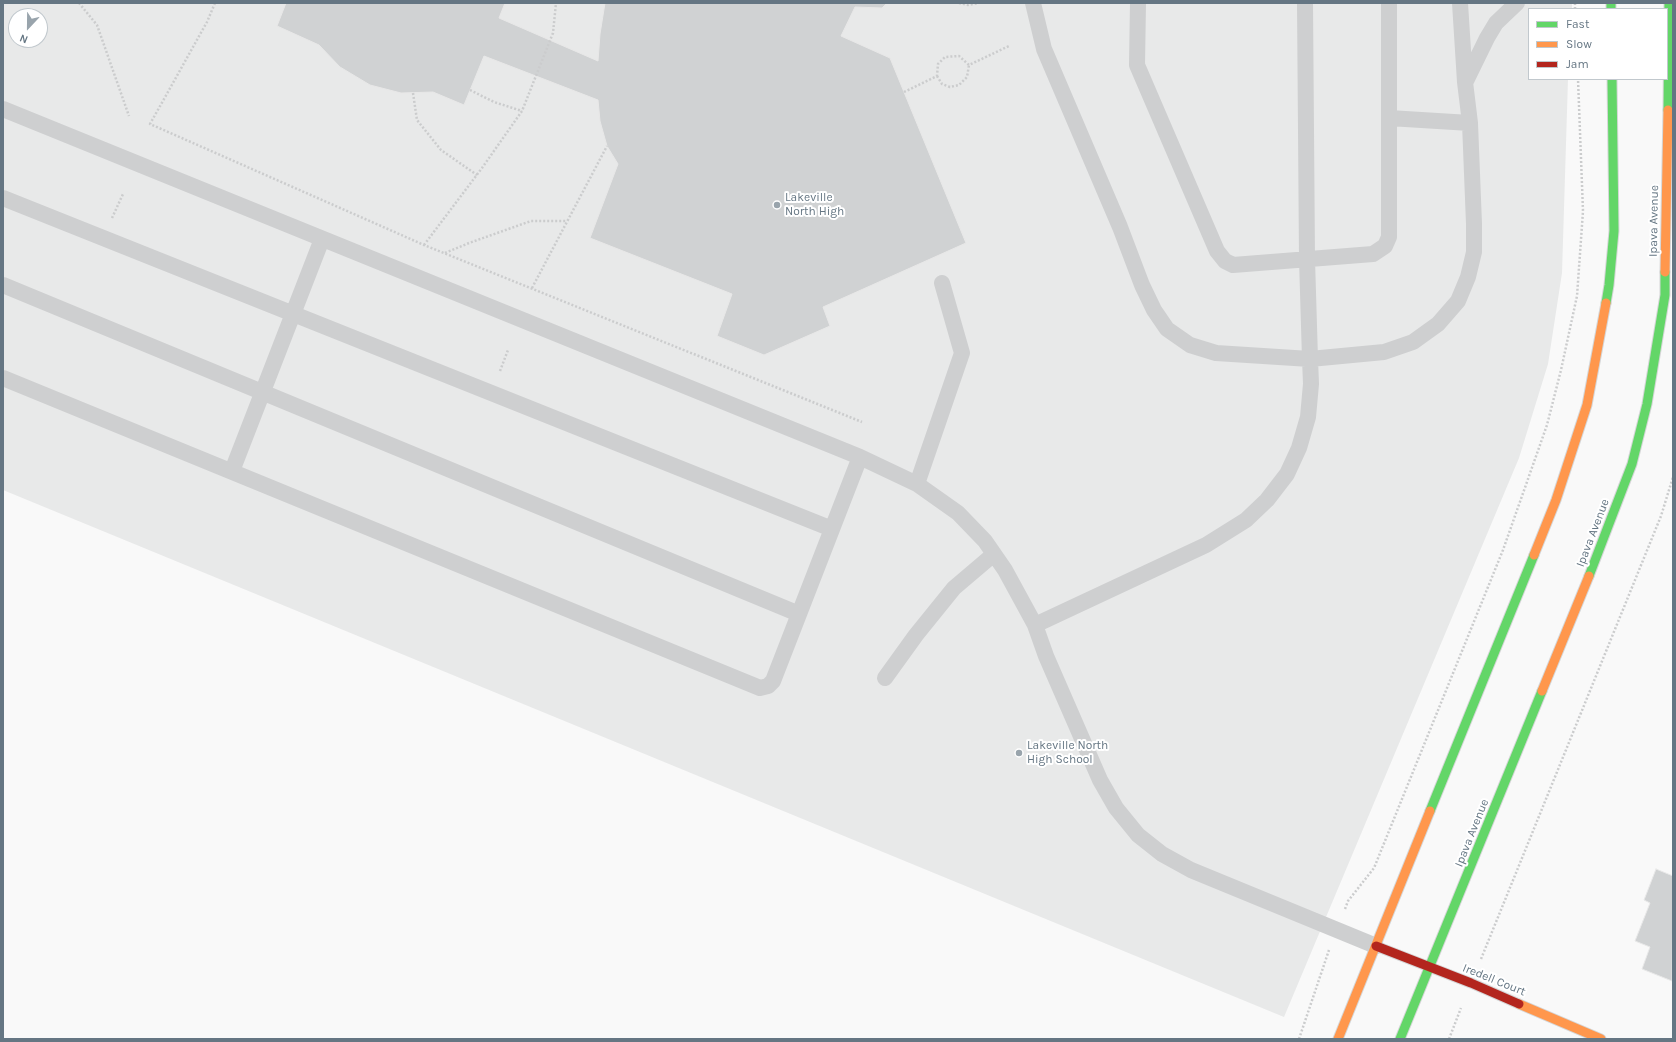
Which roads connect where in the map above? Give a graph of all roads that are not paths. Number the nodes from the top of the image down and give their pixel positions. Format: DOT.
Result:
graph roads {
  1 [pos="1033,3"];
  2 [pos="1138,3"];
  3 [pos="1306,3"];
  4 [pos="1389,3"];
  5 [pos="1460,3"];
  6 [pos="1517,3"];
  7 [pos="1669,3"];
  8 [pos="1668,76"];
  9 [pos="1612,80"];
  10 [pos="1668,80"];
  11 [pos="1465,82"];
  12 [pos="3,109"];
  13 [pos="1389,118"];
  14 [pos="1470,123"];
  15 [pos="3,198"];
  16 [pos="322,239"];
  17 [pos="1307,259"];
  18 [pos="942,283"];
  19 [pos="3,285"];
  20 [pos="292,314"];
  21 [pos="1310,359"];
  22 [pos="3,378"];
  23 [pos="262,392"];
  24 [pos="860,457"];
  25 [pos="232,471"];
  26 [pos="917,484"];
  27 [pos="832,529"];
  28 [pos="994,554"];
  29 [pos="800,614"];
  30 [pos="1035,625"];
  31 [pos="885,678"];
  32 [pos="1376,946"];
  33 [pos="1430,968"];
  34 [pos="1338,1039"];
  35 [pos="1400,1039"];
  36 [pos="1601,1039"];
  1 -- 21 [label="lane"];
  2 -- 17 [label="lane"];
  3 -- 17 [label="lane"];
  4 -- 13 [label="lane"];
  5 -- 11 [label="lane"];
  6 -- 11 [label="lane"];
  7 -- 8 [label="street, Ipava Avenue"];
  9 -- 32 [label="street"];
  10 -- 33 [label="street, Ipava Avenue"];
  11 -- 14 [label="lane"];
  12 -- 16 [label="lane"];
  13 -- 14 [label="lane"];
  13 -- 17 [label="lane"];
  14 -- 21 [label="lane"];
  15 -- 20 [label="lane"];
  16 -- 20 [label="lane"];
  16 -- 24 [label="lane"];
  17 -- 21 [label="lane"];
  18 -- 26 [label="lane"];
  19 -- 23 [label="lane"];
  20 -- 23 [label="lane"];
  20 -- 27 [label="lane"];
  21 -- 30 [label="lane"];
  22 -- 25 [label="lane"];
  23 -- 25 [label="lane"];
  23 -- 29 [label="lane"];
  24 -- 26 [label="lane"];
  24 -- 27 [label="lane"];
  25 -- 29 [label="lane"];
  26 -- 28 [label="lane"];
  27 -- 29 [label="lane"];
  28 -- 30 [label="lane"];
  28 -- 31 [label="lane"];
  30 -- 32 [label="lane"];
  32 -- 33 [label="street, Iredell Court"];
  32 -- 34 [label="street"];
  33 -- 35 [label="street, Ipava Avenue"];
  33 -- 36 [label="street, Iredell Court"];
}
